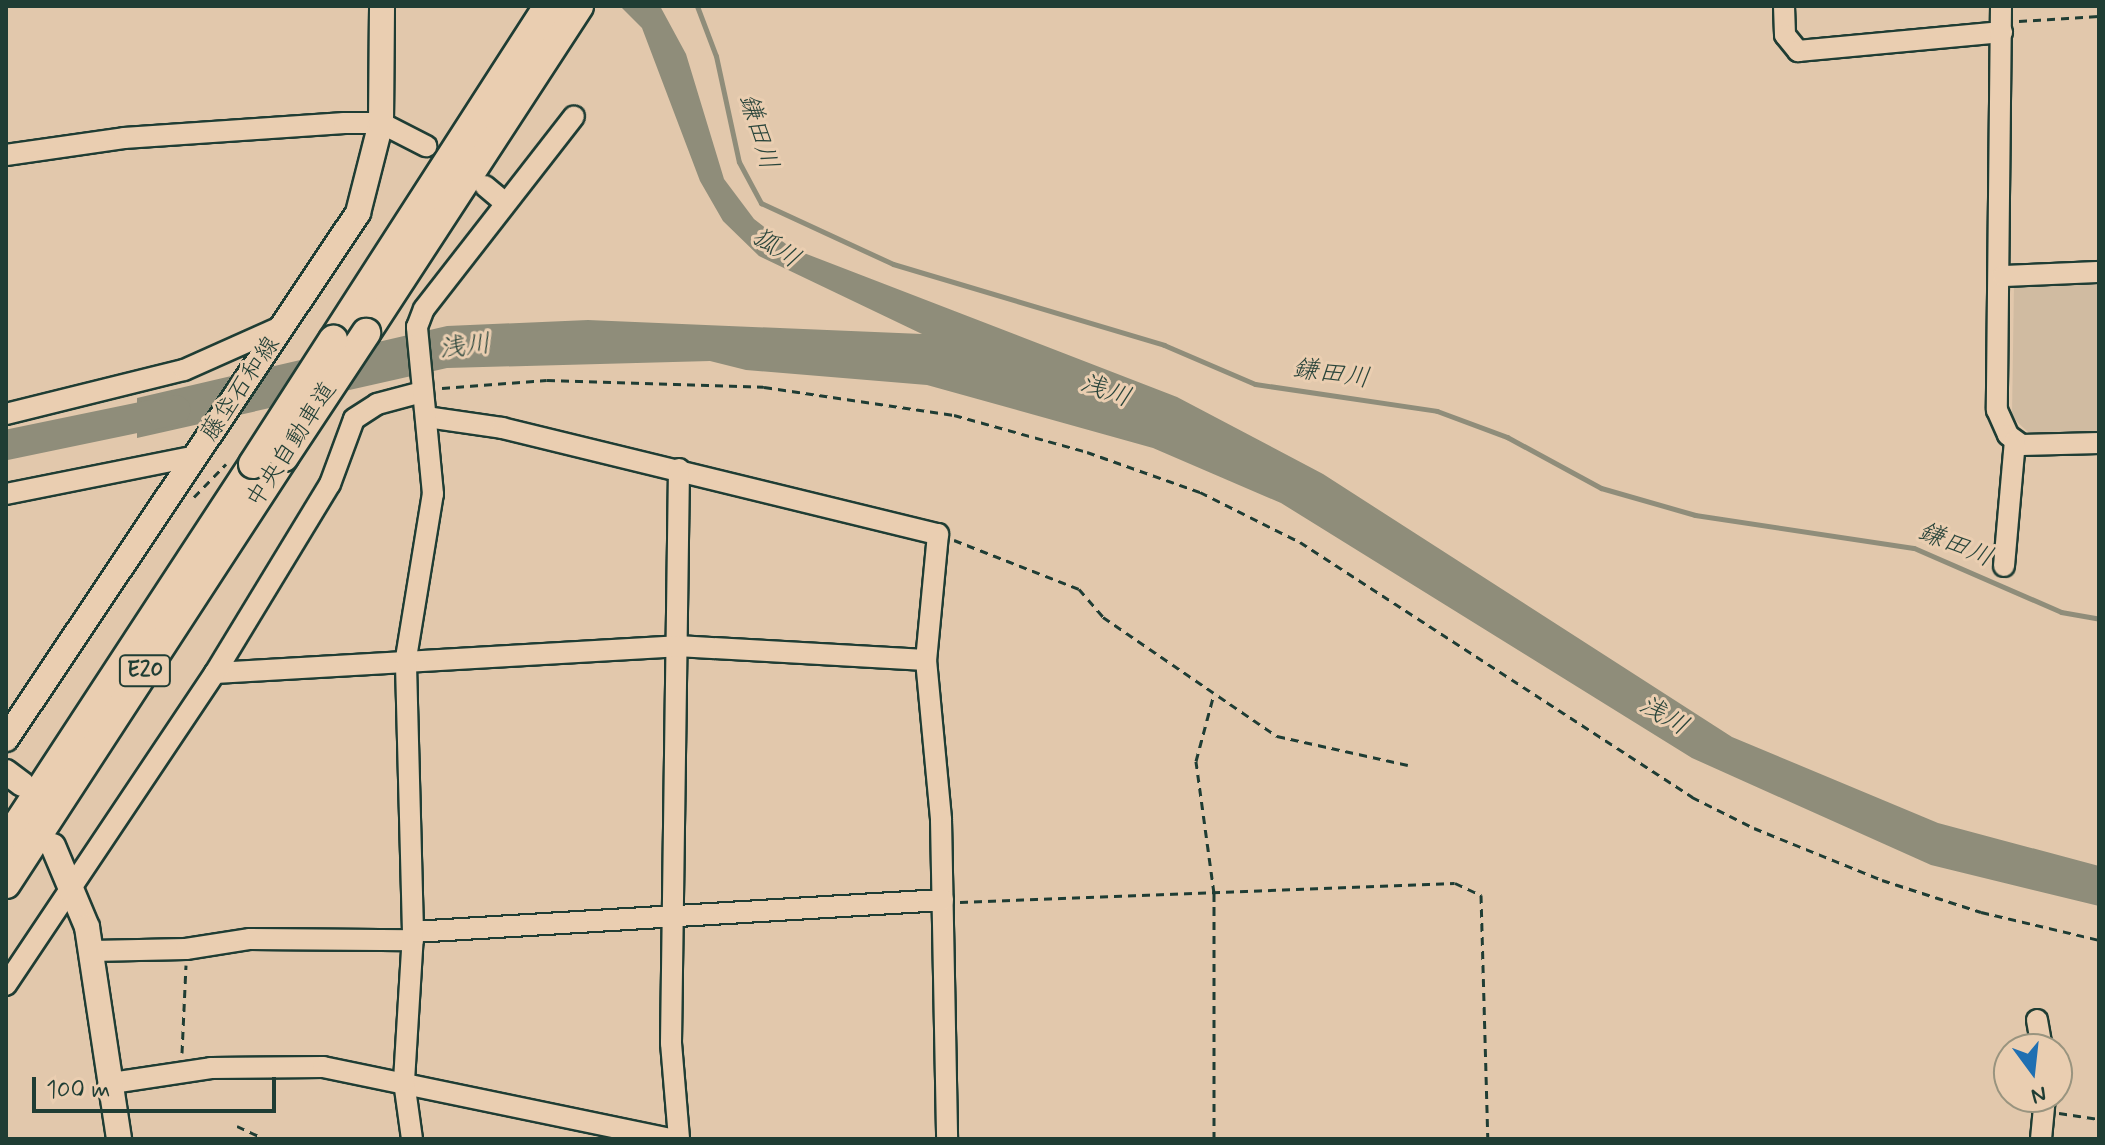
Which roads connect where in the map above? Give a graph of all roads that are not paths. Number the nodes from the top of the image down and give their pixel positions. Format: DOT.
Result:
graph roads {
  1 [pos="382,6"];
  2 [pos="1784,6"];
  3 [pos="2001,6"];
  4 [pos="566,10"];
  5 [pos="2002,32"];
  6 [pos="574,116"];
  7 [pos="381,123"];
  8 [pos="426,146"];
  9 [pos="6,155"];
  10 [pos="485,186"];
  11 [pos="504,202"];
  12 [pos="2099,272"];
  13 [pos="2003,276"];
  14 [pos="283,326"];
  15 [pos="422,386"];
  16 [pos="6,414"];
  17 [pos="427,417"];
  18 [pos="2015,441"];
  19 [pos="2099,443"];
  20 [pos="196,456"];
  21 [pos="679,469"];
  22 [pos="6,494"];
  23 [pos="2004,566"];
  24 [pos="677,646"];
  25 [pos="406,658"];
  26 [pos="926,660"];
  27 [pos="215,673"];
  28 [pos="6,739"];
  29 [pos="6,842"];
  30 [pos="53,846"];
  31 [pos="6,884"];
  32 [pos="73,889"];
  33 [pos="943,900"];
  34 [pos="674,917"];
  35 [pos="413,936"];
  36 [pos="92,951"];
  37 [pos="6,985"];
  38 [pos="2037,1020"];
  39 [pos="2039,1033"];
  40 [pos="404,1081"];
  41 [pos="112,1083"];
  42 [pos="2043,1113"];
  43 [pos="119,1139"];
  44 [pos="412,1139"];
  45 [pos="672,1139"];
  46 [pos="679,1139"];
  47 [pos="947,1139"];
  48 [pos="2041,1139"];
  1 -- 7 [label="main road, 藤垈石和線"];
  2 -- 5 [label="street"];
  3 -- 5 [label="street"];
  4 -- 29 [label="highway, 中央自動車道 / E20, bridge"];
  4 -- 31 [label="highway, 中央自動車道 / E20, bridge"];
  5 -- 13 [label="street"];
  6 -- 11 [label="street"];
  7 -- 8 [label="street"];
  7 -- 9 [label="street"];
  7 -- 14 [label="main road, 藤垈石和線"];
  10 -- 11 [label="street"];
  11 -- 15 [label="street"];
  12 -- 13 [label="street"];
  13 -- 18 [label="street"];
  14 -- 16 [label="street"];
  14 -- 20 [label="main road, 藤垈石和線"];
  15 -- 17 [label="street"];
  15 -- 27 [label="street"];
  17 -- 21 [label="street"];
  17 -- 25 [label="street"];
  18 -- 19 [label="street"];
  18 -- 23 [label="street"];
  20 -- 22 [label="street"];
  20 -- 28 [label="main road, 藤垈石和線"];
  21 -- 24 [label="street"];
  21 -- 26 [label="street"];
  24 -- 25 [label="street"];
  24 -- 26 [label="street"];
  24 -- 34 [label="street"];
  25 -- 27 [label="street"];
  25 -- 35 [label="street"];
  26 -- 33 [label="street"];
  27 -- 32 [label="street"];
  30 -- 32 [label="main road"];
  32 -- 36 [label="main road"];
  32 -- 37 [label="street"];
  33 -- 34 [label="street"];
  33 -- 47 [label="street"];
  34 -- 35 [label="street"];
  34 -- 46 [label="street"];
  35 -- 36 [label="street"];
  35 -- 40 [label="street"];
  36 -- 41 [label="main road"];
  38 -- 39 [label="street"];
  40 -- 41 [label="street"];
  40 -- 44 [label="street"];
  40 -- 45 [label="street"];
  41 -- 43 [label="main road"];
  42 -- 48 [label="street"];
}
